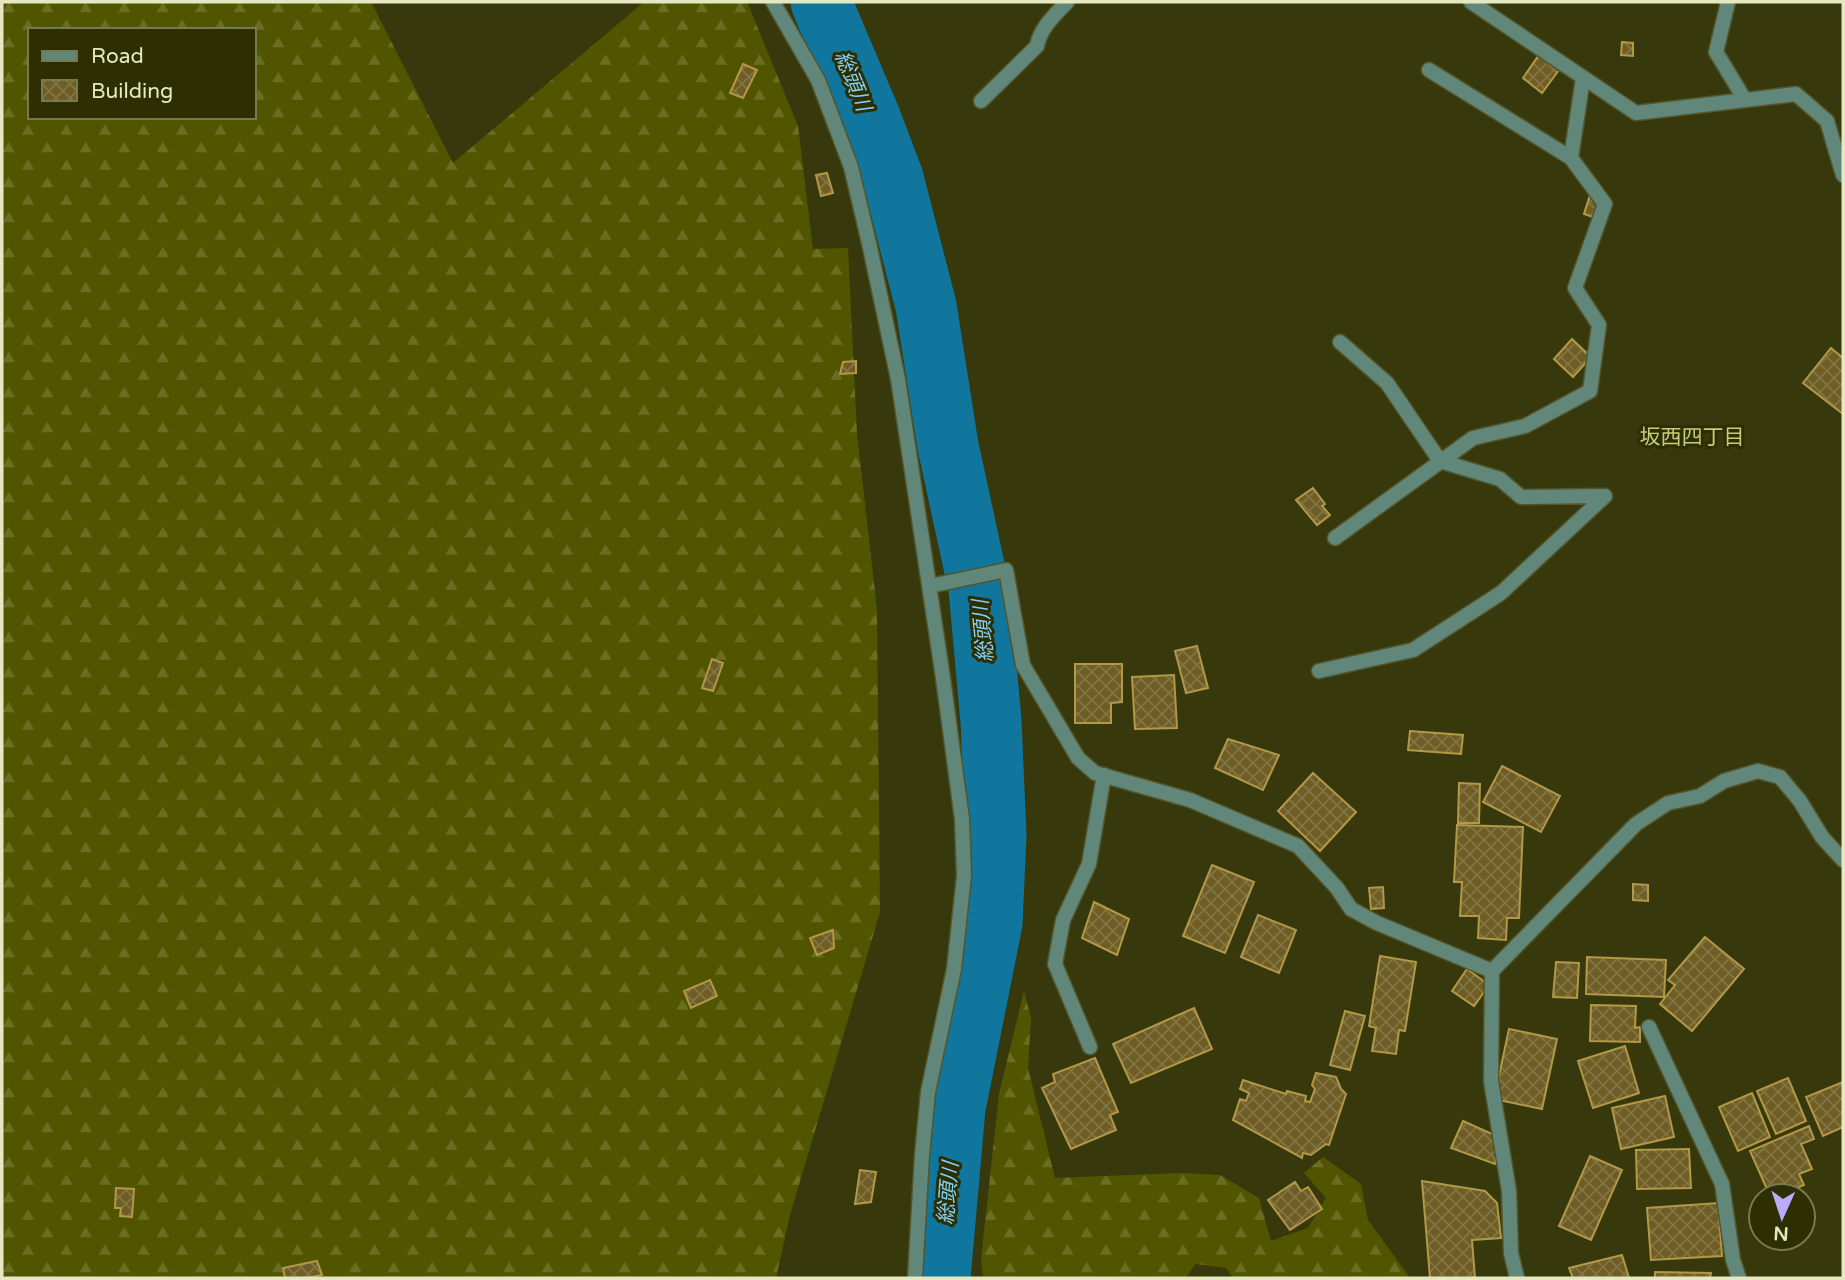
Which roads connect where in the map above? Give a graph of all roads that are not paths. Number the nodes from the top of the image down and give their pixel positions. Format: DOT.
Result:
graph roads {
  1 [pos="773,2"];
  2 [pos="1066,2"];
  3 [pos="1471,2"];
  4 [pos="1728,2"];
  5 [pos="1429,70"];
  6 [pos="1583,78"];
  7 [pos="1745,100"];
  8 [pos="981,101"];
  9 [pos="1571,158"];
  10 [pos="1843,175"];
  11 [pos="1340,342"];
  12 [pos="1440,461"];
  13 [pos="1335,538"];
  14 [pos="930,586"];
  15 [pos="1319,671"];
  16 [pos="1104,775"];
  17 [pos="1843,860"];
  18 [pos="1492,971"];
  19 [pos="1649,1027"];
  20 [pos="1090,1047"];
  21 [pos="915,1278"];
  22 [pos="1517,1278"];
  23 [pos="1739,1278"];
  1 -- 14 [label="street"];
  2 -- 8 [label="street"];
  3 -- 6 [label="street"];
  4 -- 7 [label="street"];
  5 -- 9 [label="street"];
  6 -- 7 [label="street"];
  6 -- 9 [label="street"];
  7 -- 10 [label="street"];
  9 -- 12 [label="street"];
  11 -- 12 [label="street"];
  12 -- 13 [label="street"];
  12 -- 15 [label="street"];
  14 -- 16 [label="street"];
  14 -- 21 [label="street"];
  16 -- 18 [label="street"];
  16 -- 20 [label="street"];
  17 -- 18 [label="street"];
  18 -- 22 [label="street"];
  19 -- 23 [label="street"];
}
